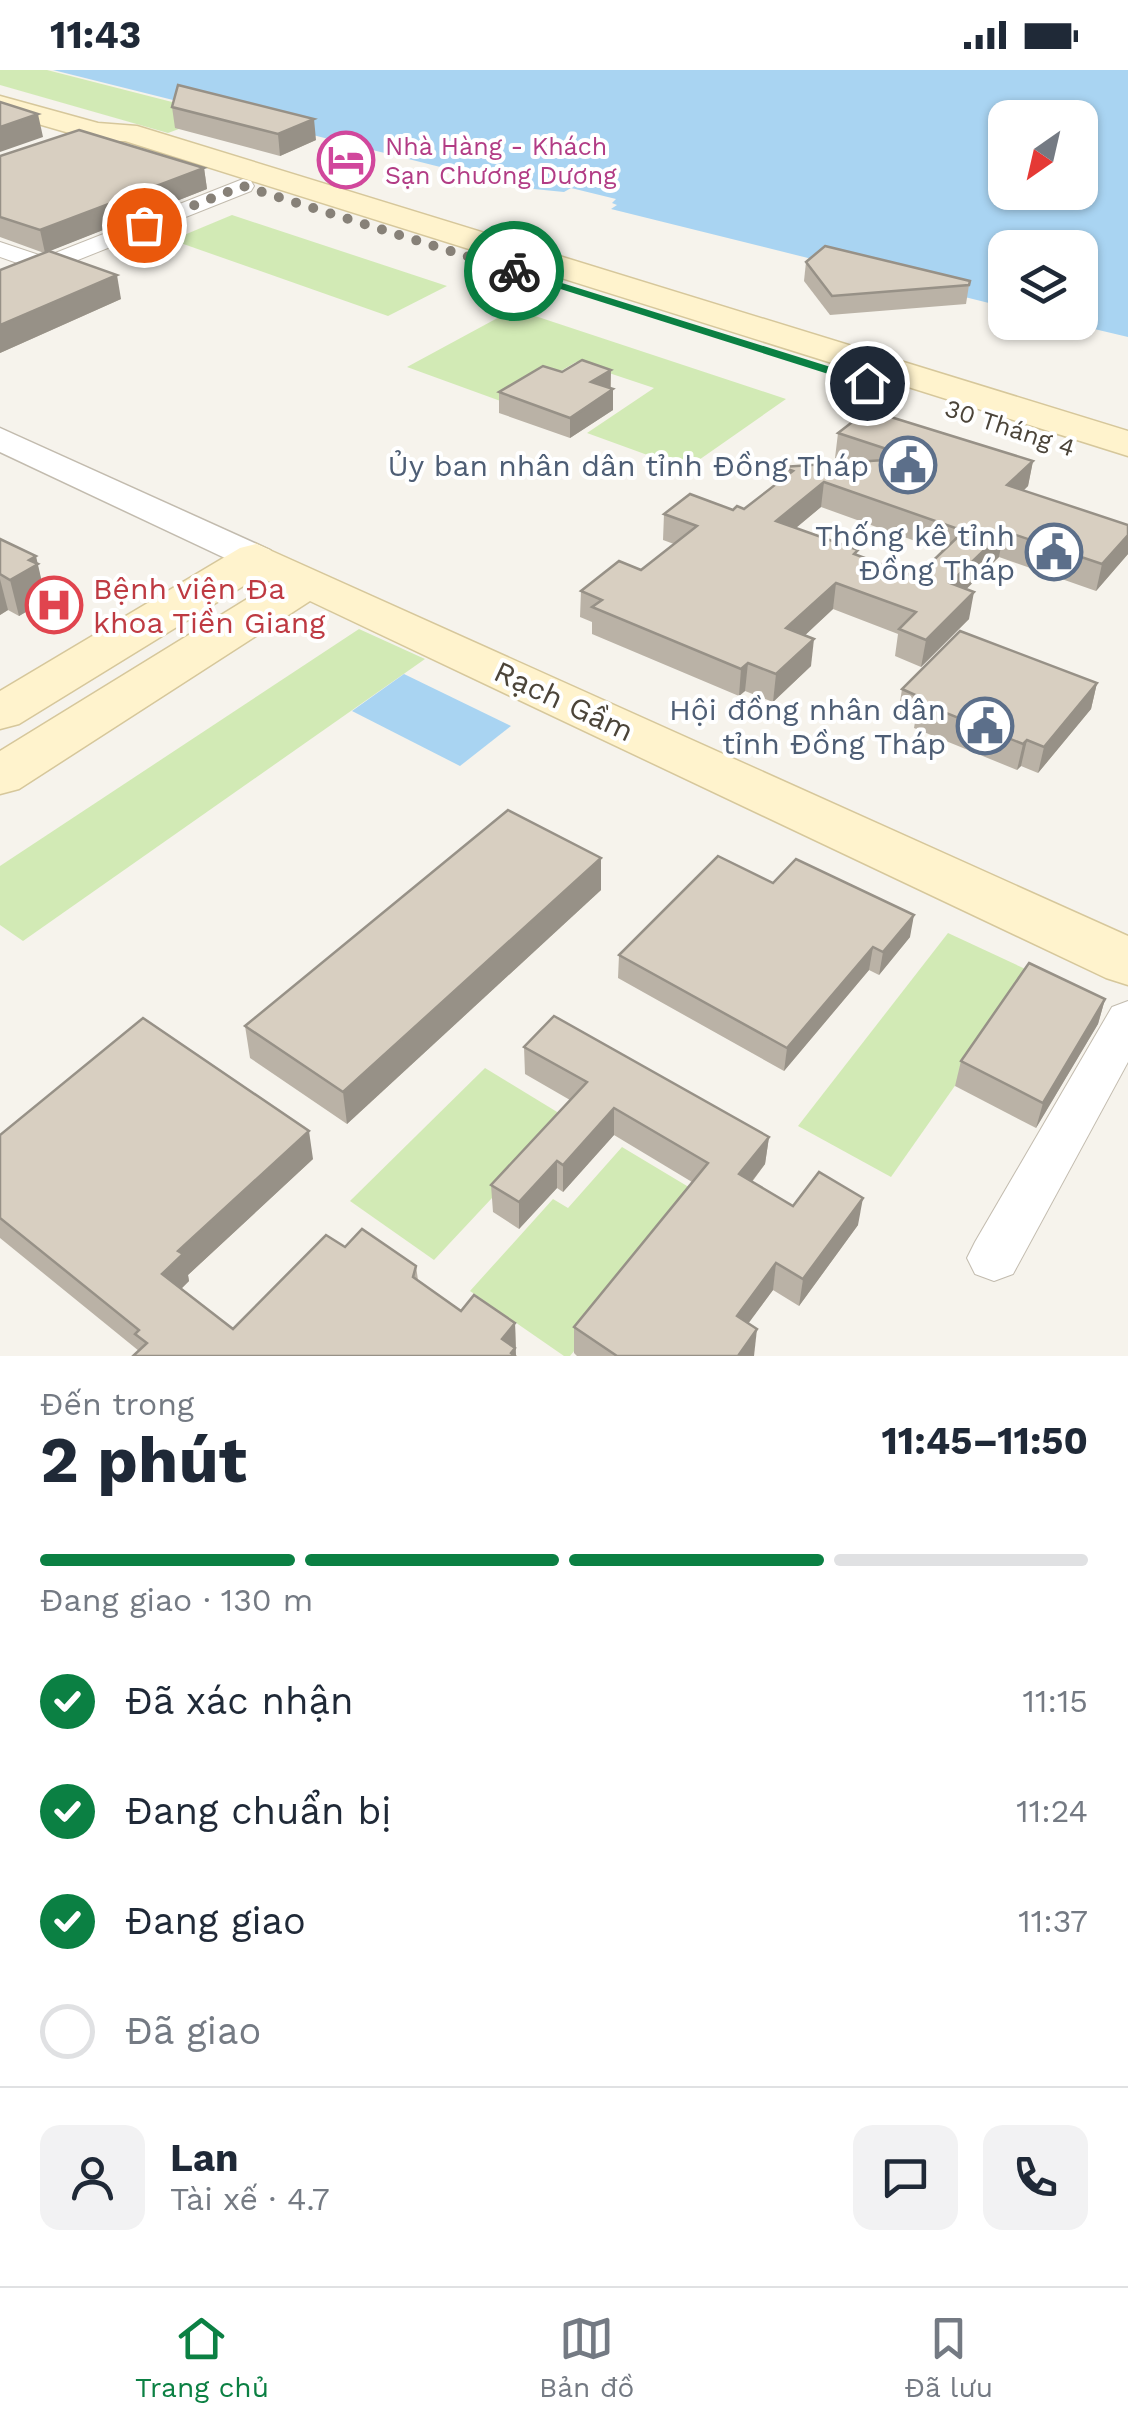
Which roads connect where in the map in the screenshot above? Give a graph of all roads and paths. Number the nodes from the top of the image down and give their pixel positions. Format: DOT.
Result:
graph roads {
  1 [pos="0,104"];
  2 [pos="97,132"];
  3 [pos="49,149"];
  4 [pos="255,181"];
  5 [pos="0,249"];
  6 [pos="45,265"];
  7 [pos="0,283"];
  8 [pos="0,439"];
  9 [pos="1118,452"];
  10 [pos="256,558"];
  11 [pos="308,582"];
  12 [pos="0,712"];
  13 [pos="0,776"];
  14 [pos="1128,962"];
  15 [pos="1128,1019"];
  16 [pos="994,1258"];
  1 -- 2 [label="main road, 30 Tháng 4"];
  2 -- 3 [label="main road"];
  2 -- 4 [label="main road, 30 Tháng 4"];
  4 -- 6 [label="street"];
  4 -- 9 [label="main road, 30 Tháng 4"];
  5 -- 6 [label="street"];
  6 -- 7 [label="street"];
  8 -- 10 [label="street, Rạch Gầm"];
  10 -- 11 [label="main road, Rạch Gầm"];
  10 -- 12 [label="main road"];
  11 -- 13 [label="main road"];
  11 -- 14 [label="main road, Rạch Gầm"];
  15 -- 16 [label="street"];
}
